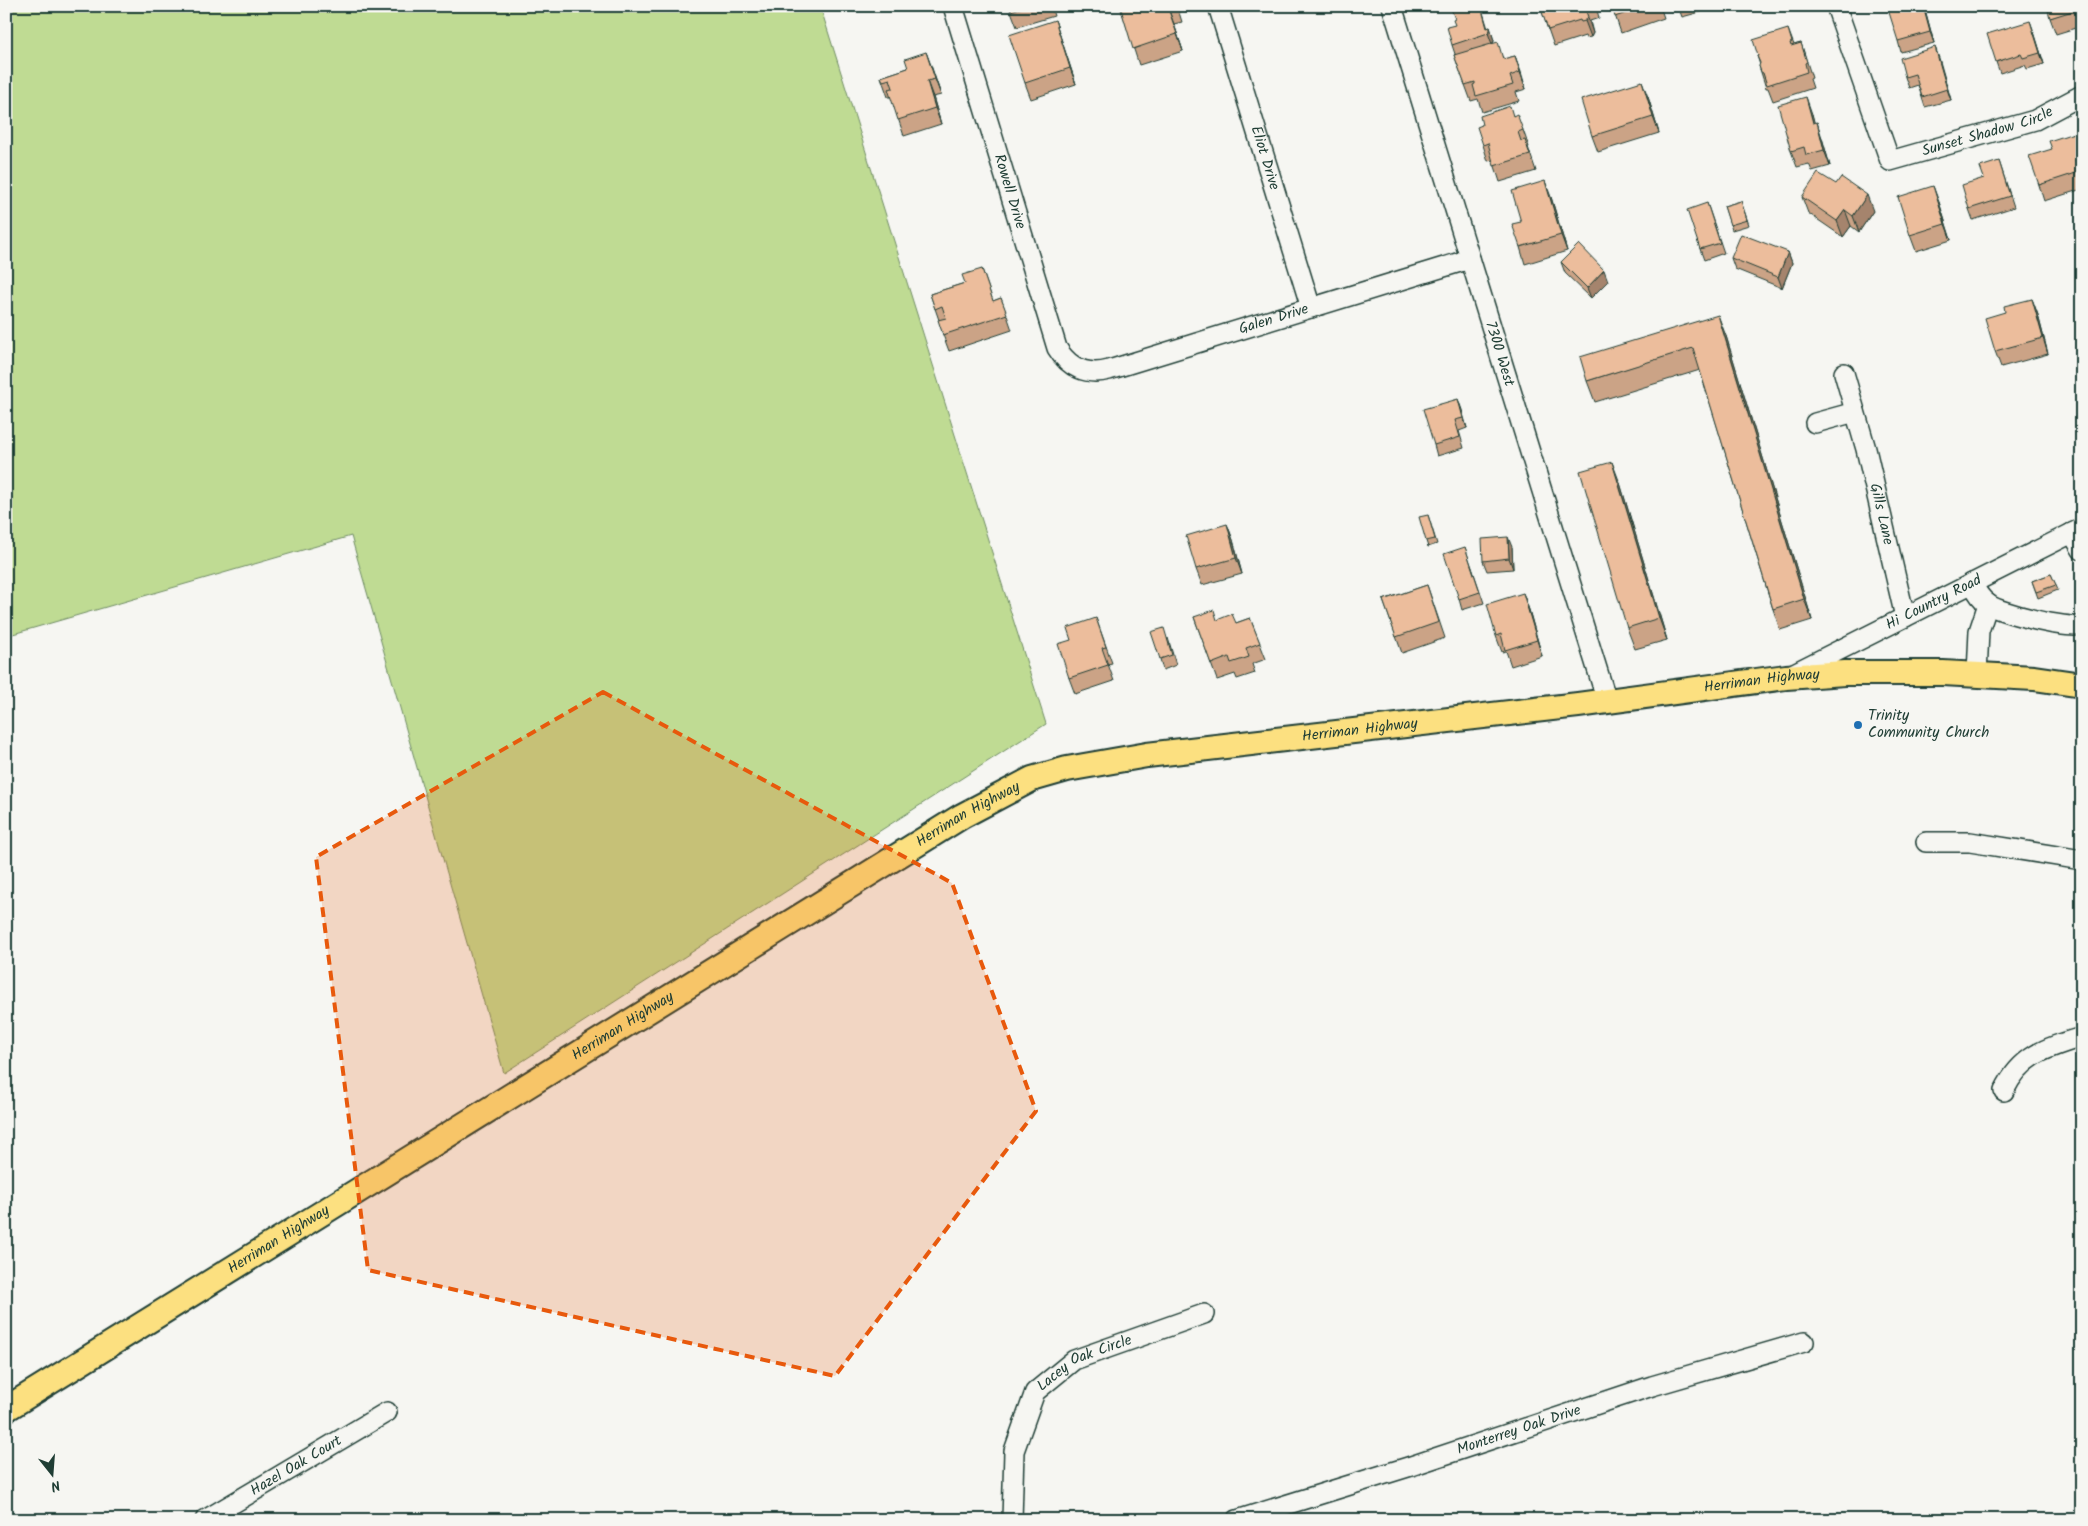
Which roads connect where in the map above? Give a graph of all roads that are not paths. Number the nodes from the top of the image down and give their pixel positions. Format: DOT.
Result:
graph roads {
  1 [pos="953,6"];
  2 [pos="1218,6"];
  3 [pos="1392,6"];
  4 [pos="1836,6"];
  5 [pos="2082,95"];
  6 [pos="1470,259"];
  7 [pos="1311,308"];
  8 [pos="1077,369"];
  9 [pos="1844,373"];
  10 [pos="1855,412"];
  11 [pos="1815,422"];
  12 [pos="2077,530"];
  13 [pos="2082,550"];
  14 [pos="1972,583"];
  15 [pos="1988,604"];
  16 [pos="1905,617"];
  17 [pos="2082,625"];
  18 [pos="1978,674"];
  19 [pos="1786,677"];
  20 [pos="2082,684"];
  21 [pos="1608,701"];
  22 [pos="1926,842"];
  23 [pos="2082,860"];
  24 [pos="2082,1036"];
  25 [pos="2004,1092"];
  26 [pos="1204,1314"];
  27 [pos="1804,1342"];
  28 [pos="6,1409"];
  29 [pos="387,1412"];
  30 [pos="205,1520"];
  31 [pos="1012,1520"];
  32 [pos="1236,1520"];
  1 -- 8 [label="street, Rowell Drive"];
  2 -- 7 [label="street, Eliot Drive"];
  3 -- 6 [label="street, 7300 West"];
  4 -- 5 [label="street, Sunset Shadow Circle"];
  6 -- 7 [label="street, Galen Drive"];
  6 -- 21 [label="street, 7300 West"];
  7 -- 8 [label="street, Galen Drive"];
  9 -- 10 [label="street, Gills Lane"];
  10 -- 11 [label="street"];
  10 -- 16 [label="street, Gills Lane"];
  12 -- 13 [label="street"];
  12 -- 14 [label="street, Hi Country Road"];
  14 -- 15 [label="street"];
  14 -- 16 [label="street, Hi Country Road"];
  15 -- 17 [label="street"];
  15 -- 18 [label="street"];
  16 -- 19 [label="street, Hi Country Road"];
  18 -- 19 [label="main road, Herriman Highway"];
  18 -- 20 [label="main road, Herriman Highway"];
  19 -- 21 [label="main road, Herriman Highway"];
  21 -- 28 [label="main road, Herriman Highway"];
  22 -- 23 [label="street"];
  24 -- 25 [label="street"];
  26 -- 31 [label="street, Lacey Oak Circle"];
  27 -- 32 [label="street, Monterrey Oak Drive"];
  29 -- 30 [label="street, Hazel Oak Court"];
}
